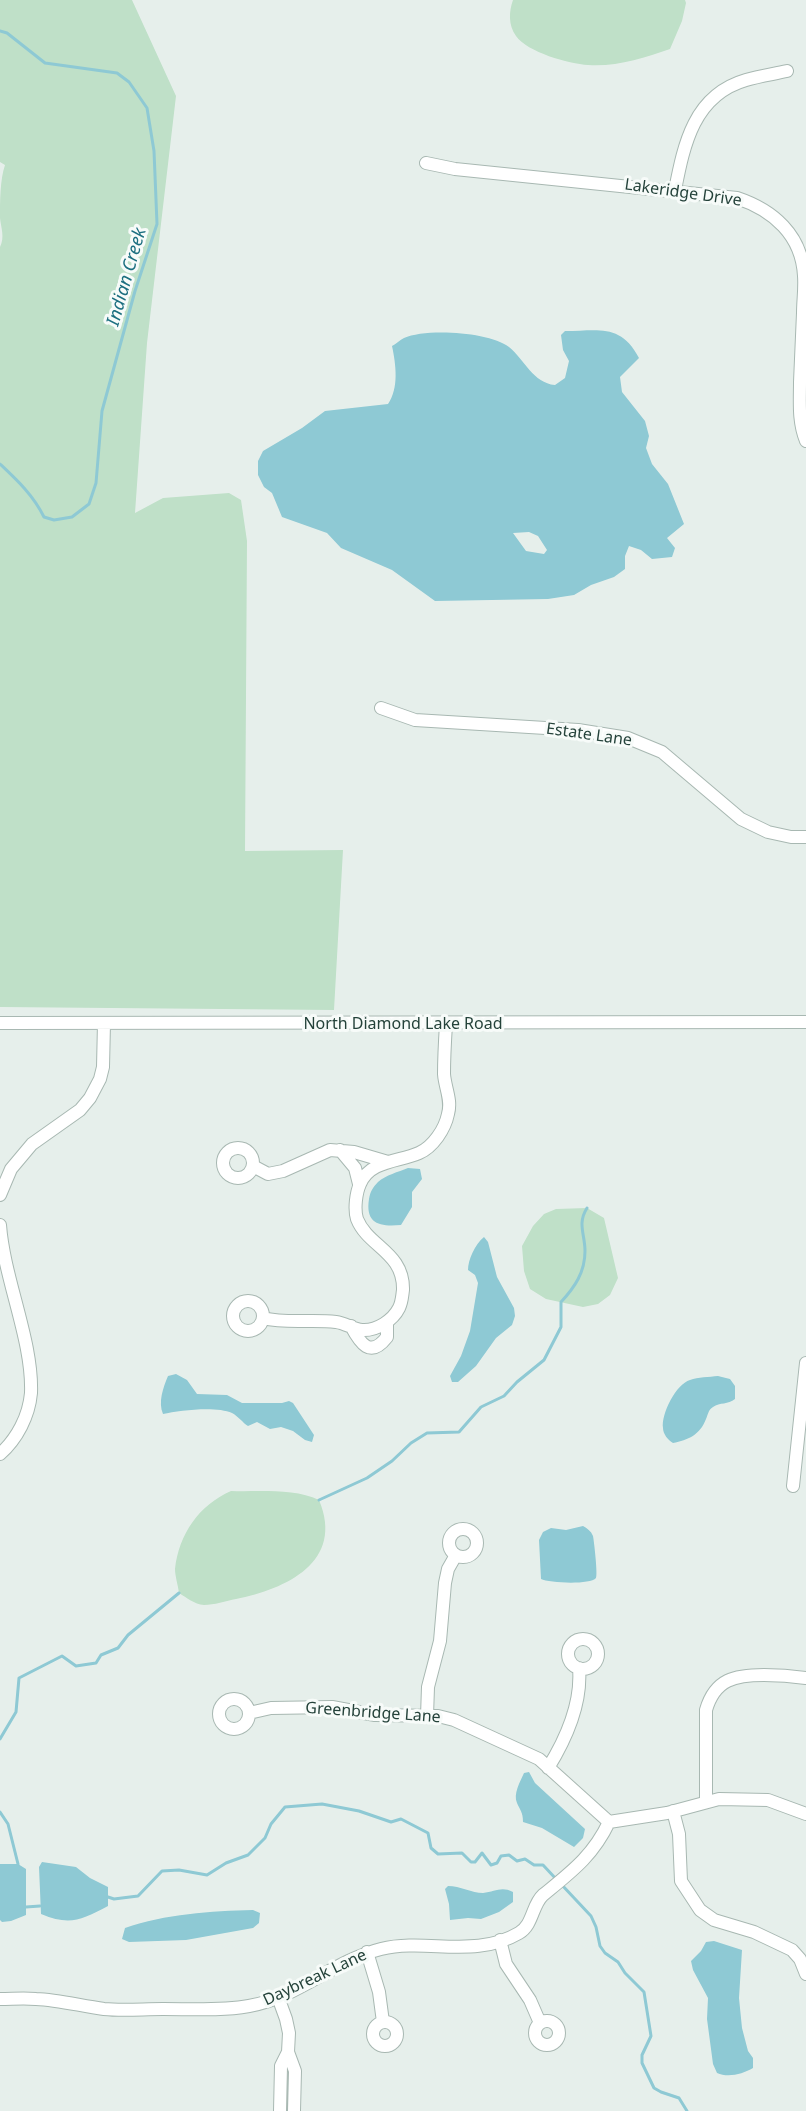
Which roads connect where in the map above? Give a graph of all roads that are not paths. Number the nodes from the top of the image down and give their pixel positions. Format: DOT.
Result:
graph roads {
  1 [pos="787,71"];
  2 [pos="426,163"];
  3 [pos="675,190"];
  4 [pos="806,441"];
  5 [pos="381,708"];
  6 [pos="806,837"];
  7 [pos="0,1023"];
  8 [pos="104,1023"];
  9 [pos="806,1023"];
  10 [pos="446,1024"];
  11 [pos="340,1150"];
  12 [pos="388,1162"];
  13 [pos="253,1166"];
  14 [pos="360,1184"];
  15 [pos="0,1190"];
  16 [pos="0,1195"];
  17 [pos="0,1225"];
  18 [pos="263,1318"];
  19 [pos="387,1323"];
  20 [pos="351,1326"];
  21 [pos="806,1364"];
  22 [pos="0,1454"];
  23 [pos="793,1485"];
  24 [pos="456,1555"];
  25 [pos="579,1668"];
  26 [pos="806,1678"];
  27 [pos="249,1713"];
  28 [pos="427,1716"];
  29 [pos="548,1768"];
  30 [pos="706,1801"];
  31 [pos="673,1811"];
  32 [pos="806,1814"];
  33 [pos="609,1822"];
  34 [pos="500,1940"];
  35 [pos="367,1952"];
  36 [pos="806,1974"];
  37 [pos="278,1997"];
  38 [pos="0,1999"];
  39 [pos="383,2022"];
  40 [pos="540,2023"];
  41 [pos="288,2052"];
  42 [pos="280,2111"];
  43 [pos="294,2111"];
  1 -- 3 [label="street"];
  2 -- 3 [label="street, Lakeridge Drive"];
  3 -- 4 [label="street, Lakeridge Drive"];
  5 -- 6 [label="street, Estate Lane"];
  7 -- 8 [label="street, North Diamond Lake Road"];
  8 -- 10 [label="street, North Diamond Lake Road"];
  8 -- 15 [label="street"];
  9 -- 10 [label="street, North Diamond Lake Road"];
  10 -- 12 [label="street"];
  11 -- 12 [label="street"];
  11 -- 13 [label="street"];
  11 -- 14 [label="street"];
  12 -- 14 [label="street"];
  14 -- 19 [label="street"];
  15 -- 16 [label="street"];
  17 -- 22 [label="street"];
  18 -- 20 [label="street"];
  19 -- 20 [label="street"];
  19 -- 20 [label="street"];
  21 -- 23 [label="street"];
  24 -- 28 [label="street"];
  25 -- 29 [label="street"];
  26 -- 30 [label="street"];
  27 -- 28 [label="street, Greenbridge Lane"];
  28 -- 29 [label="street, Greenbridge Lane"];
  29 -- 33 [label="street, Greenbridge Lane"];
  30 -- 31 [label="street"];
  30 -- 32 [label="street"];
  31 -- 33 [label="street"];
  31 -- 36 [label="street"];
  33 -- 34 [label="street, Daybreak Lane"];
  34 -- 35 [label="street, Daybreak Lane"];
  34 -- 40 [label="street"];
  35 -- 37 [label="street, Daybreak Lane"];
  35 -- 39 [label="street"];
  37 -- 38 [label="street, Daybreak Lane"];
  37 -- 41 [label="street"];
  41 -- 42 [label="street"];
  41 -- 43 [label="street"];
}
